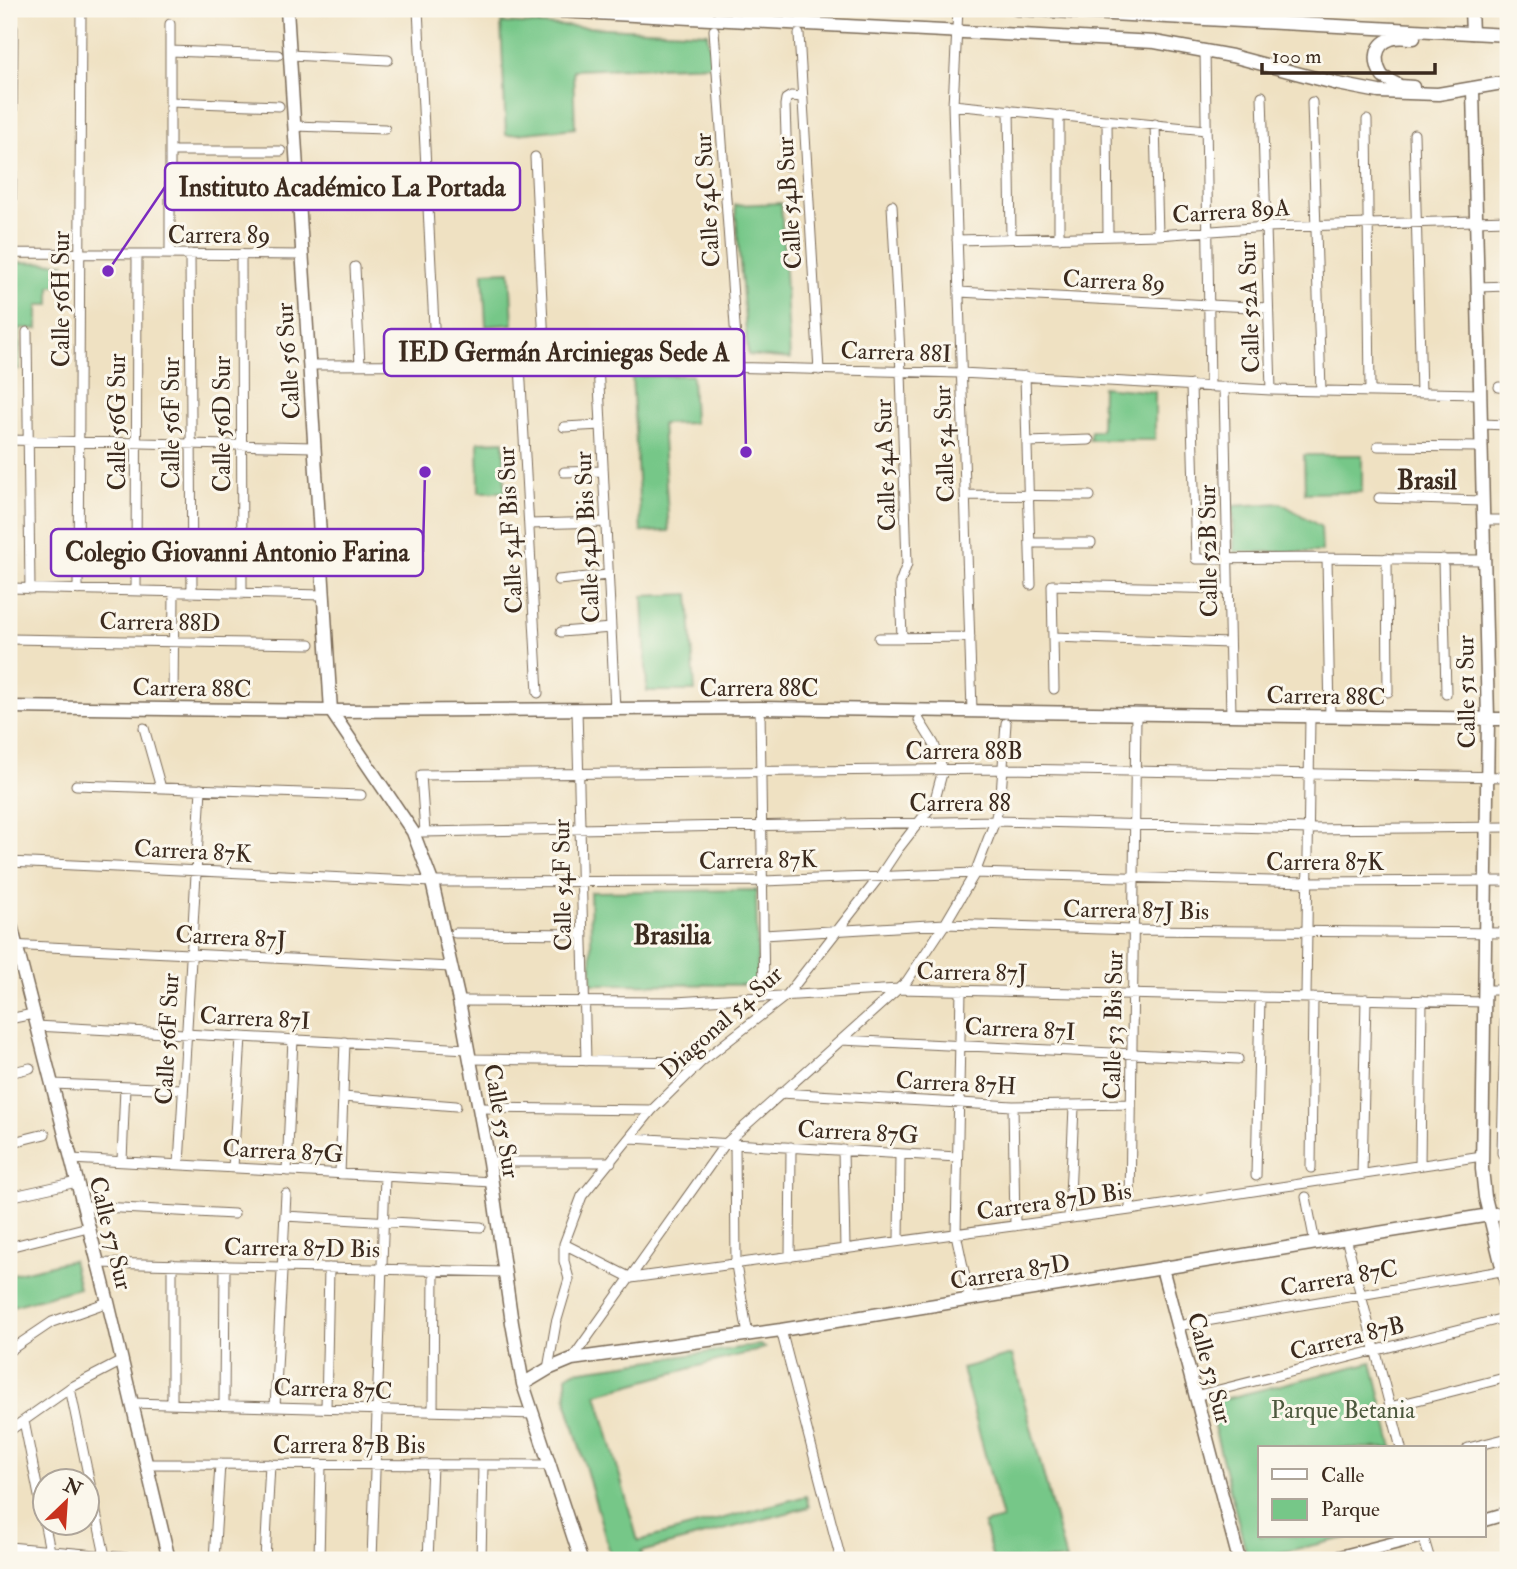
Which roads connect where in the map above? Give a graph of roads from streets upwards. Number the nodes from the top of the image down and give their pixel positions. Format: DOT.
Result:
graph roads {
  1 [pos="82,9"];
  2 [pos="287,9"];
  3 [pos="418,9"];
  4 [pos="519,9"];
  5 [pos="581,9"];
  6 [pos="958,9"];
  7 [pos="1016,9"];
  8 [pos="1039,9"];
  9 [pos="1471,9"];
  10 [pos="1071,10"];
  11 [pos="557,11"];
  12 [pos="170,24"];
  13 [pos="13,28"];
  14 [pos="714,30"];
  15 [pos="955,31"];
  16 [pos="1472,33"];
  17 [pos="799,34"];
  18 [pos="1508,37"];
  19 [pos="1205,50"];
  20 [pos="170,51"];
  21 [pos="284,55"];
  22 [pos="388,60"];
  23 [pos="1508,81"];
  24 [pos="1473,90"];
  25 [pos="1262,96"];
  26 [pos="802,97"];
  27 [pos="170,102"];
  28 [pos="1312,102"];
  29 [pos="953,105"];
  30 [pos="279,106"];
  31 [pos="1009,110"];
  32 [pos="1059,115"];
  33 [pos="1107,120"];
  34 [pos="1367,120"];
  35 [pos="1155,124"];
  36 [pos="294,126"];
  37 [pos="384,129"];
  38 [pos="1206,130"];
  39 [pos="1414,134"];
  40 [pos="170,151"];
  41 [pos="281,151"];
  42 [pos="535,156"];
  43 [pos="787,166"];
  44 [pos="170,197"];
  45 [pos="283,198"];
  46 [pos="892,205"];
  47 [pos="1476,220"];
  48 [pos="1508,220"];
  49 [pos="1417,222"];
  50 [pos="1368,224"];
  51 [pos="1316,225"];
  52 [pos="1266,227"];
  53 [pos="1208,233"];
  54 [pos="1158,235"];
  55 [pos="1108,236"];
  56 [pos="1011,238"];
  57 [pos="1059,238"];
  58 [pos="957,240"];
  59 [pos="80,253"];
  60 [pos="10,254"];
  61 [pos="137,254"];
  62 [pos="170,254"];
  63 [pos="190,254"];
  64 [pos="241,254"];
  65 [pos="302,255"];
  66 [pos="355,267"];
  67 [pos="1478,286"];
  68 [pos="1508,286"];
  69 [pos="958,292"];
  70 [pos="1209,305"];
  71 [pos="1268,309"];
  72 [pos="27,332"];
  73 [pos="598,364"];
  74 [pos="309,365"];
  75 [pos="360,365"];
  76 [pos="520,365"];
  77 [pos="545,365"];
  78 [pos="436,366"];
  79 [pos="738,368"];
  80 [pos="819,370"];
  81 [pos="901,372"];
  82 [pos="961,373"];
  83 [pos="1025,376"];
  84 [pos="1191,385"];
  85 [pos="1210,387"];
  86 [pos="1224,387"];
  87 [pos="1271,390"];
  88 [pos="1321,391"];
  89 [pos="1370,392"];
  90 [pos="1421,393"];
  91 [pos="1480,394"];
  92 [pos="1481,424"];
  93 [pos="601,425"];
  94 [pos="1508,425"];
  95 [pos="564,427"];
  96 [pos="9,440"];
  97 [pos="28,440"];
  98 [pos="1089,440"];
  99 [pos="79,441"];
  100 [pos="1027,442"];
  101 [pos="136,443"];
  102 [pos="191,444"];
  103 [pos="242,445"];
  104 [pos="1378,446"];
  105 [pos="314,447"];
  106 [pos="1482,447"];
  107 [pos="603,471"];
  108 [pos="564,472"];
  109 [pos="965,495"];
  110 [pos="1029,495"];
  111 [pos="1090,496"];
  112 [pos="1379,498"];
  113 [pos="1483,500"];
  114 [pos="1483,520"];
  115 [pos="1508,520"];
  116 [pos="606,522"];
  117 [pos="529,524"];
  118 [pos="1030,543"];
  119 [pos="1091,543"];
  120 [pos="1327,558"];
  121 [pos="1387,558"];
  122 [pos="1227,559"];
  123 [pos="1443,559"];
  124 [pos="1484,560"];
  125 [pos="608,575"];
  126 [pos="558,580"];
  127 [pos="1031,585"];
  128 [pos="9,589"];
  129 [pos="30,589"];
  130 [pos="1228,589"];
  131 [pos="78,590"];
  132 [pos="136,591"];
  133 [pos="174,592"];
  134 [pos="191,593"];
  135 [pos="242,594"];
  136 [pos="324,596"];
  137 [pos="611,628"];
  138 [pos="561,632"];
  139 [pos="1053,637"];
  140 [pos="879,638"];
  141 [pos="902,638"];
  142 [pos="970,638"];
  143 [pos="9,639"];
  144 [pos="174,642"];
  145 [pos="310,643"];
  146 [pos="1229,643"];
  147 [pos="1054,690"];
  148 [pos="1388,692"];
  149 [pos="538,693"];
  150 [pos="1446,694"];
  151 [pos="173,696"];
  152 [pos="9,707"];
  153 [pos="760,708"];
  154 [pos="577,709"];
  155 [pos="615,709"];
  156 [pos="331,710"];
  157 [pos="972,711"];
  158 [pos="1136,714"];
  159 [pos="1230,715"];
  160 [pos="1310,716"];
  161 [pos="1330,717"];
  162 [pos="1488,719"];
  163 [pos="1508,719"];
  164 [pos="919,720"];
  165 [pos="1006,723"];
  166 [pos="144,729"];
  167 [pos="1004,769"];
  168 [pos="943,771"];
  169 [pos="1136,771"];
  170 [pos="761,772"];
  171 [pos="579,774"];
  172 [pos="1309,774"];
  173 [pos="1487,777"];
  174 [pos="1508,777"];
  175 [pos="76,785"];
  176 [pos="161,788"];
  177 [pos="201,789"];
  178 [pos="361,795"];
  179 [pos="995,821"];
  180 [pos="919,823"];
  181 [pos="762,824"];
  182 [pos="1135,826"];
  183 [pos="1487,827"];
  184 [pos="1508,827"];
  185 [pos="1308,829"];
  186 [pos="580,830"];
  187 [pos="419,832"];
  188 [pos="9,862"];
  189 [pos="197,870"];
  190 [pos="975,873"];
  191 [pos="880,876"];
  192 [pos="1134,878"];
  193 [pos="582,881"];
  194 [pos="763,881"];
  195 [pos="1486,881"];
  196 [pos="1508,881"];
  197 [pos="432,882"];
  198 [pos="1307,882"];
  199 [pos="9,917"];
  200 [pos="945,924"];
  201 [pos="1133,930"];
  202 [pos="836,932"];
  203 [pos="455,933"];
  204 [pos="583,933"];
  205 [pos="1307,933"];
  206 [pos="1485,933"];
  207 [pos="1508,933"];
  208 [pos="764,935"];
  209 [pos="12,945"];
  210 [pos="191,954"];
  211 [pos="452,967"];
  212 [pos="899,989"];
  213 [pos="961,990"];
  214 [pos="1507,990"];
  215 [pos="787,995"];
  216 [pos="1133,995"];
  217 [pos="1484,996"];
  218 [pos="764,997"];
  219 [pos="1259,997"];
  220 [pos="1310,998"];
  221 [pos="1366,999"];
  222 [pos="1422,1000"];
  223 [pos="459,1001"];
  224 [pos="584,1001"];
  225 [pos="9,1019"];
  226 [pos="35,1020"];
  227 [pos="187,1034"];
  228 [pos="241,1037"];
  229 [pos="293,1040"];
  230 [pos="841,1040"];
  231 [pos="345,1042"];
  232 [pos="960,1046"];
  233 [pos="469,1054"];
  234 [pos="1132,1054"];
  235 [pos="1238,1059"];
  236 [pos="586,1061"];
  237 [pos="701,1062"];
  238 [pos="30,1068"];
  239 [pos="9,1073"];
  240 [pos="51,1084"];
  241 [pos="125,1087"];
  242 [pos="183,1089"];
  243 [pos="779,1093"];
  244 [pos="343,1097"];
  245 [pos="958,1101"];
  246 [pos="1131,1104"];
  247 [pos="456,1106"];
  248 [pos="1013,1106"];
  249 [pos="1074,1107"];
  250 [pos="479,1108"];
  251 [pos="652,1110"];
  252 [pos="45,1134"];
  253 [pos="631,1138"];
  254 [pos="9,1143"];
  255 [pos="730,1144"];
  256 [pos="791,1147"];
  257 [pos="843,1150"];
  258 [pos="1505,1153"];
  259 [pos="900,1154"];
  260 [pos="1482,1156"];
  261 [pos="957,1157"];
  262 [pos="71,1159"];
  263 [pos="122,1161"];
  264 [pos="489,1162"];
  265 [pos="611,1162"];
  266 [pos="179,1164"];
  267 [pos="1420,1165"];
  268 [pos="233,1168"];
  269 [pos="1311,1168"];
  270 [pos="287,1171"];
  271 [pos="340,1174"];
  272 [pos="1363,1174"];
  273 [pos="385,1176"];
  274 [pos="1256,1176"];
  275 [pos="76,1182"];
  276 [pos="492,1182"];
  277 [pos="286,1194"];
  278 [pos="9,1197"];
  279 [pos="1306,1197"];
  280 [pos="83,1206"];
  281 [pos="1130,1210"];
  282 [pos="1508,1212"];
  283 [pos="234,1214"];
  284 [pos="1489,1215"];
  285 [pos="285,1216"];
  286 [pos="1069,1218"];
  287 [pos="383,1222"];
  288 [pos="1015,1226"];
  289 [pos="88,1227"];
  290 [pos="481,1227"];
  291 [pos="956,1234"];
  292 [pos="1346,1238"];
  293 [pos="899,1241"];
  294 [pos="1315,1243"];
  295 [pos="564,1244"];
  296 [pos="9,1247"];
  297 [pos="845,1249"];
  298 [pos="790,1257"];
  299 [pos="97,1263"];
  300 [pos="172,1265"];
  301 [pos="225,1265"];
  302 [pos="736,1265"];
  303 [pos="282,1267"];
  304 [pos="329,1268"];
  305 [pos="1162,1268"];
  306 [pos="382,1269"];
  307 [pos="434,1270"];
  308 [pos="1506,1270"];
  309 [pos="505,1272"];
  310 [pos="631,1278"];
  311 [pos="1508,1291"];
  312 [pos="1361,1294"];
  313 [pos="970,1300"];
  314 [pos="108,1302"];
  315 [pos="1508,1317"];
  316 [pos="1177,1325"];
  317 [pos="781,1330"];
  318 [pos="748,1335"];
  319 [pos="9,1351"];
  320 [pos="1376,1351"];
  321 [pos="572,1359"];
  322 [pos="121,1361"];
  323 [pos="548,1368"];
  324 [pos="1508,1377"];
  325 [pos="523,1384"];
  326 [pos="70,1388"];
  327 [pos="1195,1396"];
  328 [pos="131,1403"];
  329 [pos="172,1404"];
  330 [pos="224,1405"];
  331 [pos="275,1407"];
  332 [pos="1390,1407"];
  333 [pos="326,1408"];
  334 [pos="377,1410"];
  335 [pos="433,1412"];
  336 [pos="534,1414"];
  337 [pos="24,1421"];
  338 [pos="9,1432"];
  339 [pos="1508,1438"];
  340 [pos="1400,1446"];
  341 [pos="1476,1446"];
  342 [pos="146,1464"];
  343 [pos="220,1464"];
  344 [pos="270,1464"];
  345 [pos="321,1465"];
  346 [pos="375,1465"];
  347 [pos="432,1465"];
  348 [pos="482,1465"];
  349 [pos="551,1465"];
  350 [pos="1508,1513"];
  351 [pos="1486,1519"];
  352 [pos="1415,1538"];
  353 [pos="1424,1538"];
  354 [pos="9,1547"];
  355 [pos="50,1551"];
  356 [pos="105,1556"];
  357 [pos="581,1559"];
  358 [pos="150,1560"];
  359 [pos="169,1560"];
  360 [pos="214,1560"];
  361 [pos="265,1560"];
  362 [pos="319,1560"];
  363 [pos="372,1560"];
  364 [pos="428,1560"];
  365 [pos="481,1560"];
  366 [pos="564,1560"];
  367 [pos="841,1560"];
  368 [pos="1239,1560"];
  369 [pos="1328,1560"];
  370 [pos="1430,1560"];
  1 -- 59 [label="street, Calle 56H Sur"];
  2 -- 21 [label="street, Calle 56 Sur"];
  3 -- 78 [label="street"];
  4 -- 11 [label="street"];
  5 -- 11 [label="street"];
  6 -- 15 [label="street, Calle 54 Sur"];
  7 -- 8 [label="street"];
  8 -- 10 [label="street"];
  9 -- 16 [label="street"];
  10 -- 16 [label="street"];
  11 -- 15 [label="street"];
  12 -- 20 [label="street"];
  13 -- 60 [label="street"];
  14 -- 79 [label="street, Calle 54C Sur"];
  15 -- 19 [label="street"];
  15 -- 29 [label="street, Calle 54 Sur"];
  16 -- 18 [label="street"];
  17 -- 26 [label="street, Calle 54B Sur"];
  18 -- 23 [label="street"];
  19 -- 24 [label="street"];
  19 -- 38 [label="street"];
  20 -- 21 [label="street"];
  20 -- 27 [label="street"];
  21 -- 22 [label="street"];
  21 -- 36 [label="street, Calle 56 Sur"];
  23 -- 24 [label="street"];
  24 -- 47 [label="street, Calle 51 Sur"];
  25 -- 52 [label="street, Calle 52A Sur"];
  26 -- 43 [label="street"];
  26 -- 80 [label="street, Calle 54B Sur"];
  27 -- 30 [label="street"];
  27 -- 40 [label="street"];
  28 -- 51 [label="street"];
  29 -- 31 [label="street"];
  29 -- 58 [label="street, Calle 54 Sur"];
  31 -- 32 [label="street"];
  31 -- 56 [label="street"];
  32 -- 33 [label="street"];
  32 -- 57 [label="street"];
  33 -- 35 [label="street"];
  33 -- 55 [label="street"];
  34 -- 50 [label="street"];
  35 -- 38 [label="street"];
  35 -- 54 [label="street"];
  36 -- 37 [label="street"];
  36 -- 65 [label="street, Calle 56 Sur"];
  38 -- 53 [label="street"];
  39 -- 49 [label="street"];
  40 -- 41 [label="street"];
  40 -- 44 [label="street"];
  42 -- 77 [label="street"];
  44 -- 45 [label="street"];
  44 -- 62 [label="street"];
  46 -- 81 [label="street, Calle 54A Sur"];
  47 -- 48 [label="street, Carrera 89A"];
  47 -- 49 [label="street, Carrera 89A"];
  47 -- 67 [label="street, Calle 51 Sur"];
  49 -- 50 [label="street, Carrera 89A"];
  49 -- 90 [label="street"];
  50 -- 51 [label="street, Carrera 89A"];
  50 -- 89 [label="street"];
  51 -- 52 [label="street, Carrera 89A"];
  51 -- 88 [label="street"];
  52 -- 53 [label="street, Carrera 89A"];
  52 -- 71 [label="street, Calle 52A Sur"];
  53 -- 54 [label="street, Carrera 89A"];
  53 -- 70 [label="street"];
  54 -- 55 [label="street, Carrera 89A"];
  55 -- 57 [label="street, Carrera 89A"];
  56 -- 57 [label="street, Carrera 89A"];
  56 -- 58 [label="street, Carrera 89A"];
  58 -- 69 [label="street, Calle 54 Sur"];
  59 -- 60 [label="street, Carrera 89"];
  59 -- 61 [label="street, Carrera 89"];
  59 -- 99 [label="street, Calle 56H Sur"];
  61 -- 62 [label="street, Carrera 89"];
  61 -- 101 [label="street, Calle 56G Sur"];
  62 -- 63 [label="street, Carrera 89"];
  63 -- 64 [label="street, Carrera 89"];
  63 -- 102 [label="street, Calle 56F Sur"];
  64 -- 65 [label="street, Carrera 89"];
  64 -- 103 [label="street, Calle 56D Sur"];
  65 -- 74 [label="street, Calle 56 Sur"];
  66 -- 75 [label="street"];
  67 -- 68 [label="street"];
  67 -- 91 [label="street, Calle 51 Sur"];
  69 -- 70 [label="street, Carrera 89"];
  69 -- 82 [label="street, Calle 54 Sur"];
  70 -- 71 [label="street, Carrera 89"];
  70 -- 85 [label="street"];
  71 -- 87 [label="street, Calle 52A Sur"];
  72 -- 97 [label="street"];
  73 -- 77 [label="street, Carrera 88I"];
  73 -- 79 [label="street, Carrera 88I"];
  73 -- 93 [label="street, Calle 54D Bis Sur"];
  74 -- 75 [label="street, Carrera 88I"];
  74 -- 105 [label="street, Calle 56 Sur"];
  75 -- 78 [label="street, Carrera 88I"];
  76 -- 77 [label="street, Carrera 88I"];
  76 -- 78 [label="street, Carrera 88I"];
  76 -- 117 [label="street, Calle 54F Bis Sur"];
  79 -- 80 [label="street, Carrera 88I"];
  80 -- 81 [label="street, Carrera 88I"];
  81 -- 82 [label="street, Carrera 88I"];
  81 -- 141 [label="street, Calle 54A Sur"];
  82 -- 83 [label="street, Carrera 88I"];
  82 -- 109 [label="street, Calle 54 Sur"];
  83 -- 84 [label="street, Carrera 88I"];
  83 -- 100 [label="street"];
  84 -- 85 [label="street, Carrera 88I"];
  84 -- 122 [label="street"];
  85 -- 86 [label="street, Carrera 88I"];
  86 -- 87 [label="street, Carrera 88I"];
  86 -- 122 [label="street, Calle 52B Sur"];
  87 -- 88 [label="street, Carrera 88I"];
  88 -- 89 [label="street, Carrera 88I"];
  89 -- 90 [label="street, Carrera 88I"];
  90 -- 91 [label="street, Carrera 88I"];
  91 -- 92 [label="street, Calle 51 Sur"];
  92 -- 94 [label="street"];
  92 -- 106 [label="street, Calle 51 Sur"];
  93 -- 95 [label="street"];
  93 -- 107 [label="street, Calle 54D Bis Sur"];
  96 -- 97 [label="street"];
  97 -- 99 [label="street"];
  97 -- 129 [label="street"];
  98 -- 100 [label="street"];
  99 -- 101 [label="street"];
  99 -- 131 [label="street, Calle 56H Sur"];
  100 -- 110 [label="street"];
  101 -- 102 [label="street"];
  101 -- 132 [label="street, Calle 56G Sur"];
  102 -- 103 [label="street"];
  102 -- 134 [label="street, Calle 56F Sur"];
  103 -- 105 [label="street"];
  103 -- 135 [label="street, Calle 56D Sur"];
  104 -- 106 [label="street"];
  105 -- 136 [label="street, Calle 56 Sur"];
  106 -- 113 [label="street, Calle 51 Sur"];
  107 -- 108 [label="street"];
  107 -- 116 [label="street, Calle 54D Bis Sur"];
  109 -- 110 [label="street"];
  109 -- 142 [label="street, Calle 54 Sur"];
  110 -- 111 [label="street"];
  110 -- 118 [label="street"];
  112 -- 113 [label="street"];
  113 -- 114 [label="street, Calle 51 Sur"];
  114 -- 115 [label="street"];
  114 -- 124 [label="street, Calle 51 Sur"];
  116 -- 117 [label="street"];
  116 -- 125 [label="street, Calle 54D Bis Sur"];
  117 -- 149 [label="street, Calle 54F Bis Sur"];
  118 -- 119 [label="street"];
  118 -- 127 [label="street"];
  120 -- 121 [label="street"];
  120 -- 122 [label="street"];
  120 -- 161 [label="street"];
  121 -- 123 [label="street"];
  121 -- 148 [label="street"];
  122 -- 130 [label="street, Calle 52B Sur"];
  123 -- 124 [label="street"];
  123 -- 150 [label="street"];
  124 -- 162 [label="street, Calle 51 Sur"];
  125 -- 126 [label="street"];
  125 -- 137 [label="street, Calle 54D Bis Sur"];
  128 -- 129 [label="street"];
  129 -- 131 [label="street"];
  130 -- 139 [label="street"];
  130 -- 146 [label="street, Calle 52B Sur"];
  131 -- 132 [label="street"];
  132 -- 133 [label="street"];
  133 -- 134 [label="street"];
  133 -- 144 [label="street"];
  134 -- 135 [label="street"];
  135 -- 136 [label="street"];
  136 -- 156 [label="street, Calle 56 Sur"];
  137 -- 138 [label="street"];
  137 -- 155 [label="street, Calle 54D Bis Sur"];
  139 -- 146 [label="street"];
  139 -- 147 [label="street"];
  140 -- 141 [label="street"];
  141 -- 142 [label="street"];
  142 -- 157 [label="street, Calle 54 Sur"];
  143 -- 144 [label="street, Carrera 88D"];
  144 -- 145 [label="street, Carrera 88D"];
  144 -- 151 [label="street"];
  146 -- 159 [label="street, Calle 52B Sur"];
  152 -- 156 [label="street, Carrera 88C"];
  153 -- 155 [label="street, Carrera 88C"];
  153 -- 157 [label="street, Carrera 88C"];
  153 -- 170 [label="street"];
  154 -- 155 [label="street, Carrera 88C"];
  154 -- 156 [label="street, Carrera 88C"];
  154 -- 171 [label="street, Calle 54F Sur"];
  156 -- 187 [label="street, Calle 55 Sur"];
  157 -- 158 [label="street, Carrera 88C"];
  158 -- 159 [label="street, Carrera 88C"];
  158 -- 169 [label="street, Calle 53 Bis Sur"];
  159 -- 160 [label="street, Carrera 88C"];
  160 -- 161 [label="street, Carrera 88C"];
  160 -- 172 [label="street"];
  161 -- 162 [label="street, Carrera 88C"];
  162 -- 163 [label="street, Carrera 88C"];
  162 -- 173 [label="street, Calle 51 Sur"];
  164 -- 168 [label="street"];
  165 -- 167 [label="street"];
  166 -- 176 [label="street"];
  167 -- 168 [label="street, Carrera 88B"];
  167 -- 169 [label="street, Carrera 88B"];
  167 -- 179 [label="street"];
  168 -- 170 [label="street, Carrera 88B"];
  168 -- 180 [label="street, Diagonal 54 Sur"];
  169 -- 172 [label="street, Carrera 88B"];
  169 -- 182 [label="street, Calle 53 Bis Sur"];
  170 -- 171 [label="street, Carrera 88B"];
  170 -- 181 [label="street"];
  171 -- 186 [label="street, Calle 54F Sur"];
  171 -- 187 [label="street, Carrera 88B"];
  172 -- 173 [label="street, Carrera 88B"];
  172 -- 185 [label="street"];
  173 -- 174 [label="street, Carrera 88B"];
  173 -- 183 [label="street, Calle 51 Sur"];
  175 -- 176 [label="street"];
  176 -- 177 [label="street"];
  177 -- 178 [label="street"];
  177 -- 189 [label="street, Calle 56F Sur"];
  179 -- 180 [label="street, Carrera 88"];
  179 -- 182 [label="street, Carrera 88"];
  179 -- 190 [label="street"];
  180 -- 181 [label="street, Carrera 88"];
  180 -- 191 [label="street, Diagonal 54 Sur"];
  181 -- 186 [label="street, Carrera 88"];
  181 -- 194 [label="street"];
  182 -- 185 [label="street, Carrera 88"];
  182 -- 192 [label="street, Calle 53 Bis Sur"];
  183 -- 184 [label="street, Carrera 88"];
  183 -- 185 [label="street, Carrera 88"];
  183 -- 195 [label="street, Calle 51 Sur"];
  185 -- 198 [label="street"];
  186 -- 187 [label="street, Carrera 88"];
  186 -- 193 [label="street, Calle 54F Sur"];
  187 -- 197 [label="street, Calle 55 Sur"];
  188 -- 189 [label="street, Carrera 87K"];
  189 -- 197 [label="street, Carrera 87K"];
  189 -- 210 [label="street, Calle 56F Sur"];
  190 -- 191 [label="street, Carrera 87K"];
  190 -- 192 [label="street, Carrera 87K"];
  190 -- 200 [label="street"];
  191 -- 194 [label="street, Carrera 87K"];
  191 -- 202 [label="street, Diagonal 54 Sur"];
  192 -- 198 [label="street, Carrera 87K"];
  192 -- 201 [label="street, Calle 53 Bis Sur"];
  193 -- 194 [label="street, Carrera 87K"];
  193 -- 197 [label="street, Carrera 87K"];
  193 -- 204 [label="street, Calle 54F Sur"];
  194 -- 208 [label="street"];
  195 -- 196 [label="street, Carrera 87K"];
  195 -- 198 [label="street, Carrera 87K"];
  195 -- 206 [label="street, Calle 51 Sur"];
  197 -- 211 [label="street, Calle 55 Sur"];
  198 -- 205 [label="street"];
  199 -- 209 [label="street, Calle 57 Sur"];
  200 -- 201 [label="street, Carrera 87J Bis"];
  200 -- 202 [label="street, Carrera 87J Bis"];
  200 -- 212 [label="street"];
  201 -- 205 [label="street, Carrera 87J Bis"];
  201 -- 216 [label="street, Calle 53 Bis Sur"];
  202 -- 208 [label="street, Carrera 87J Bis"];
  202 -- 215 [label="street, Diagonal 54 Sur"];
  203 -- 204 [label="street"];
  204 -- 224 [label="street, Calle 54F Sur"];
  205 -- 206 [label="street, Carrera 87J Bis"];
  205 -- 220 [label="street"];
  206 -- 207 [label="street, Carrera 87J Bis"];
  206 -- 217 [label="street, Calle 51 Sur"];
  208 -- 218 [label="street"];
  209 -- 210 [label="street, Carrera 87J"];
  209 -- 226 [label="street, Calle 57 Sur"];
  210 -- 211 [label="street, Carrera 87J"];
  210 -- 227 [label="street, Calle 56F Sur"];
  211 -- 223 [label="street, Calle 55 Sur"];
  212 -- 213 [label="street, Carrera 87J"];
  212 -- 215 [label="street, Carrera 87J"];
  212 -- 230 [label="street"];
  213 -- 216 [label="street, Carrera 87J"];
  213 -- 232 [label="street"];
  214 -- 217 [label="street, Carrera 87J"];
  214 -- 258 [label="street"];
  215 -- 218 [label="street, Carrera 87J"];
  215 -- 237 [label="street, Diagonal 54 Sur"];
  216 -- 219 [label="street, Carrera 87J"];
  216 -- 234 [label="street, Calle 53 Bis Sur"];
  217 -- 222 [label="street, Carrera 87J"];
  217 -- 260 [label="street, Calle 51 Sur"];
  218 -- 224 [label="street, Carrera 87J"];
  219 -- 220 [label="street, Carrera 87J"];
  219 -- 274 [label="street"];
  220 -- 221 [label="street, Carrera 87J"];
  220 -- 269 [label="street"];
  221 -- 222 [label="street, Carrera 87J"];
  221 -- 272 [label="street"];
  222 -- 267 [label="street"];
  223 -- 224 [label="street, Carrera 87J"];
  223 -- 233 [label="street, Calle 55 Sur"];
  224 -- 236 [label="street, Calle 54F Sur"];
  225 -- 226 [label="street, Carrera 87I"];
  226 -- 227 [label="street, Carrera 87I"];
  226 -- 240 [label="street, Calle 57 Sur"];
  227 -- 228 [label="street, Carrera 87I"];
  227 -- 242 [label="street, Calle 56F Sur"];
  228 -- 229 [label="street, Carrera 87I"];
  228 -- 268 [label="street"];
  229 -- 231 [label="street, Carrera 87I"];
  229 -- 270 [label="street"];
  230 -- 232 [label="street, Carrera 87I"];
  230 -- 243 [label="street"];
  231 -- 233 [label="street, Carrera 87I"];
  231 -- 244 [label="street, Carrera 87I"];
  232 -- 234 [label="street, Carrera 87I"];
  232 -- 245 [label="street"];
  233 -- 236 [label="street, Carrera 87I"];
  233 -- 250 [label="street, Calle 55 Sur"];
  234 -- 235 [label="street, Carrera 87I"];
  234 -- 246 [label="street, Calle 53 Bis Sur"];
  236 -- 237 [label="street, Carrera 87I"];
  237 -- 251 [label="street, Diagonal 54 Sur"];
  238 -- 239 [label="street"];
  240 -- 241 [label="street"];
  240 -- 262 [label="street, Calle 57 Sur"];
  241 -- 242 [label="street"];
  241 -- 263 [label="street"];
  242 -- 266 [label="street, Calle 56F Sur"];
  243 -- 245 [label="street, Carrera 87H"];
  243 -- 255 [label="street"];
  244 -- 247 [label="street"];
  244 -- 271 [label="street, Carrera 87I"];
  245 -- 248 [label="street, Carrera 87H"];
  245 -- 261 [label="street"];
  246 -- 249 [label="street, Carrera 87H"];
  246 -- 281 [label="street, Calle 53 Bis Sur"];
  248 -- 249 [label="street, Carrera 87H"];
  248 -- 288 [label="street"];
  249 -- 286 [label="street"];
  250 -- 251 [label="street"];
  250 -- 264 [label="street, Calle 55 Sur"];
  251 -- 253 [label="street, Diagonal 54 Sur"];
  252 -- 254 [label="street"];
  253 -- 255 [label="street, Carrera 87G"];
  253 -- 265 [label="street, Diagonal 54 Sur"];
  255 -- 256 [label="street, Carrera 87G"];
  255 -- 302 [label="street"];
  255 -- 310 [label="street"];
  256 -- 257 [label="street, Carrera 87G"];
  256 -- 298 [label="street"];
  257 -- 259 [label="street, Carrera 87G"];
  257 -- 297 [label="street"];
  259 -- 261 [label="street, Carrera 87G"];
  259 -- 293 [label="street"];
  260 -- 267 [label="street, Carrera 87D Bis"];
  260 -- 284 [label="street, Calle 51 Sur"];
  261 -- 291 [label="street"];
  262 -- 263 [label="street, Carrera 87G"];
  262 -- 275 [label="street, Calle 57 Sur"];
  263 -- 266 [label="street, Carrera 87G"];
  264 -- 265 [label="street"];
  264 -- 276 [label="street, Calle 55 Sur"];
  265 -- 295 [label="street, Diagonal 54 Sur"];
  266 -- 268 [label="street, Carrera 87G"];
  267 -- 272 [label="street, Carrera 87D Bis"];
  268 -- 270 [label="street, Carrera 87G"];
  270 -- 271 [label="street, Carrera 87G"];
  271 -- 273 [label="street, Carrera 87G"];
  272 -- 281 [label="street, Carrera 87D Bis"];
  273 -- 276 [label="street, Carrera 87G"];
  273 -- 287 [label="street"];
  275 -- 278 [label="street"];
  275 -- 280 [label="street, Calle 57 Sur"];
  276 -- 309 [label="street, Calle 55 Sur"];
  277 -- 285 [label="street"];
  279 -- 294 [label="street"];
  280 -- 283 [label="street"];
  280 -- 289 [label="street, Calle 57 Sur"];
  281 -- 286 [label="street, Carrera 87D Bis"];
  282 -- 284 [label="street, Carrera 87D"];
  284 -- 292 [label="street, Carrera 87D"];
  284 -- 308 [label="street, Calle 51 Sur"];
  285 -- 287 [label="street"];
  285 -- 303 [label="street"];
  286 -- 288 [label="street, Carrera 87D Bis"];
  287 -- 290 [label="street"];
  287 -- 306 [label="street"];
  288 -- 291 [label="street, Carrera 87D Bis"];
  289 -- 296 [label="street"];
  289 -- 299 [label="street, Calle 57 Sur"];
  291 -- 293 [label="street, Carrera 87D Bis"];
  291 -- 313 [label="street"];
  292 -- 294 [label="street, Carrera 87D"];
  292 -- 312 [label="street"];
  293 -- 297 [label="street, Carrera 87D Bis"];
  294 -- 305 [label="street, Carrera 87D"];
  295 -- 310 [label="street"];
  295 -- 323 [label="street, Diagonal 54 Sur"];
  297 -- 298 [label="street, Carrera 87D Bis"];
  298 -- 302 [label="street, Carrera 87D Bis"];
  299 -- 300 [label="street, Carrera 87D Bis"];
  299 -- 314 [label="street, Calle 57 Sur"];
  300 -- 301 [label="street, Carrera 87D Bis"];
  300 -- 329 [label="street"];
  301 -- 303 [label="street, Carrera 87D Bis"];
  301 -- 330 [label="street"];
  302 -- 310 [label="street, Carrera 87D Bis"];
  302 -- 318 [label="street"];
  303 -- 304 [label="street, Carrera 87D Bis"];
  303 -- 331 [label="street"];
  304 -- 306 [label="street, Carrera 87D Bis"];
  304 -- 333 [label="street"];
  305 -- 313 [label="street, Carrera 87D"];
  305 -- 316 [label="street, Calle 53 Sur"];
  306 -- 307 [label="street, Carrera 87D Bis"];
  306 -- 334 [label="street"];
  307 -- 309 [label="street, Carrera 87D Bis"];
  307 -- 335 [label="street"];
  308 -- 311 [label="street, Calle 51 Sur"];
  308 -- 312 [label="street, Carrera 87C"];
  309 -- 325 [label="street, Calle 55 Sur"];
  310 -- 321 [label="street"];
  312 -- 316 [label="street, Carrera 87C"];
  312 -- 320 [label="street"];
  313 -- 317 [label="street, Carrera 87D"];
  314 -- 319 [label="street"];
  314 -- 322 [label="street, Calle 57 Sur"];
  315 -- 320 [label="street, Carrera 87B"];
  316 -- 327 [label="street, Calle 53 Sur"];
  317 -- 318 [label="street, Carrera 87D"];
  317 -- 367 [label="street"];
  318 -- 321 [label="street, Carrera 87D"];
  320 -- 327 [label="street, Carrera 87B"];
  320 -- 332 [label="street"];
  321 -- 323 [label="street, Carrera 87D"];
  322 -- 326 [label="street"];
  322 -- 328 [label="street, Calle 57 Sur"];
  323 -- 325 [label="street, Carrera 87D"];
  324 -- 332 [label="street"];
  325 -- 336 [label="street, Calle 55 Sur"];
  326 -- 337 [label="street"];
  326 -- 356 [label="street"];
  327 -- 368 [label="street, Calle 53 Sur"];
  328 -- 329 [label="street, Carrera 87C"];
  328 -- 342 [label="street, Calle 57 Sur"];
  329 -- 330 [label="street, Carrera 87C"];
  330 -- 331 [label="street, Carrera 87C"];
  331 -- 333 [label="street, Carrera 87C"];
  332 -- 340 [label="street"];
  333 -- 334 [label="street, Carrera 87C"];
  334 -- 335 [label="street, Carrera 87C"];
  334 -- 346 [label="street"];
  335 -- 336 [label="street, Carrera 87C"];
  336 -- 349 [label="street, Calle 55 Sur"];
  337 -- 338 [label="street"];
  337 -- 355 [label="street"];
  339 -- 341 [label="street"];
  342 -- 343 [label="street, Carrera 87B Bis"];
  342 -- 359 [label="street, Calle 57 Sur"];
  343 -- 344 [label="street, Carrera 87B Bis"];
  343 -- 360 [label="street"];
  344 -- 345 [label="street, Carrera 87B Bis"];
  344 -- 361 [label="street"];
  345 -- 346 [label="street, Carrera 87B Bis"];
  345 -- 362 [label="street"];
  346 -- 347 [label="street, Carrera 87B Bis"];
  346 -- 363 [label="street"];
  347 -- 348 [label="street, Carrera 87B Bis"];
  347 -- 364 [label="street"];
  348 -- 349 [label="street, Carrera 87B Bis"];
  348 -- 365 [label="street"];
  349 -- 357 [label="street, Calle 55 Sur"];
  350 -- 351 [label="street"];
  352 -- 369 [label="street"];
  353 -- 370 [label="street"];
  354 -- 355 [label="street"];
  355 -- 356 [label="street"];
  356 -- 358 [label="street"];
  357 -- 366 [label="street"];
}
